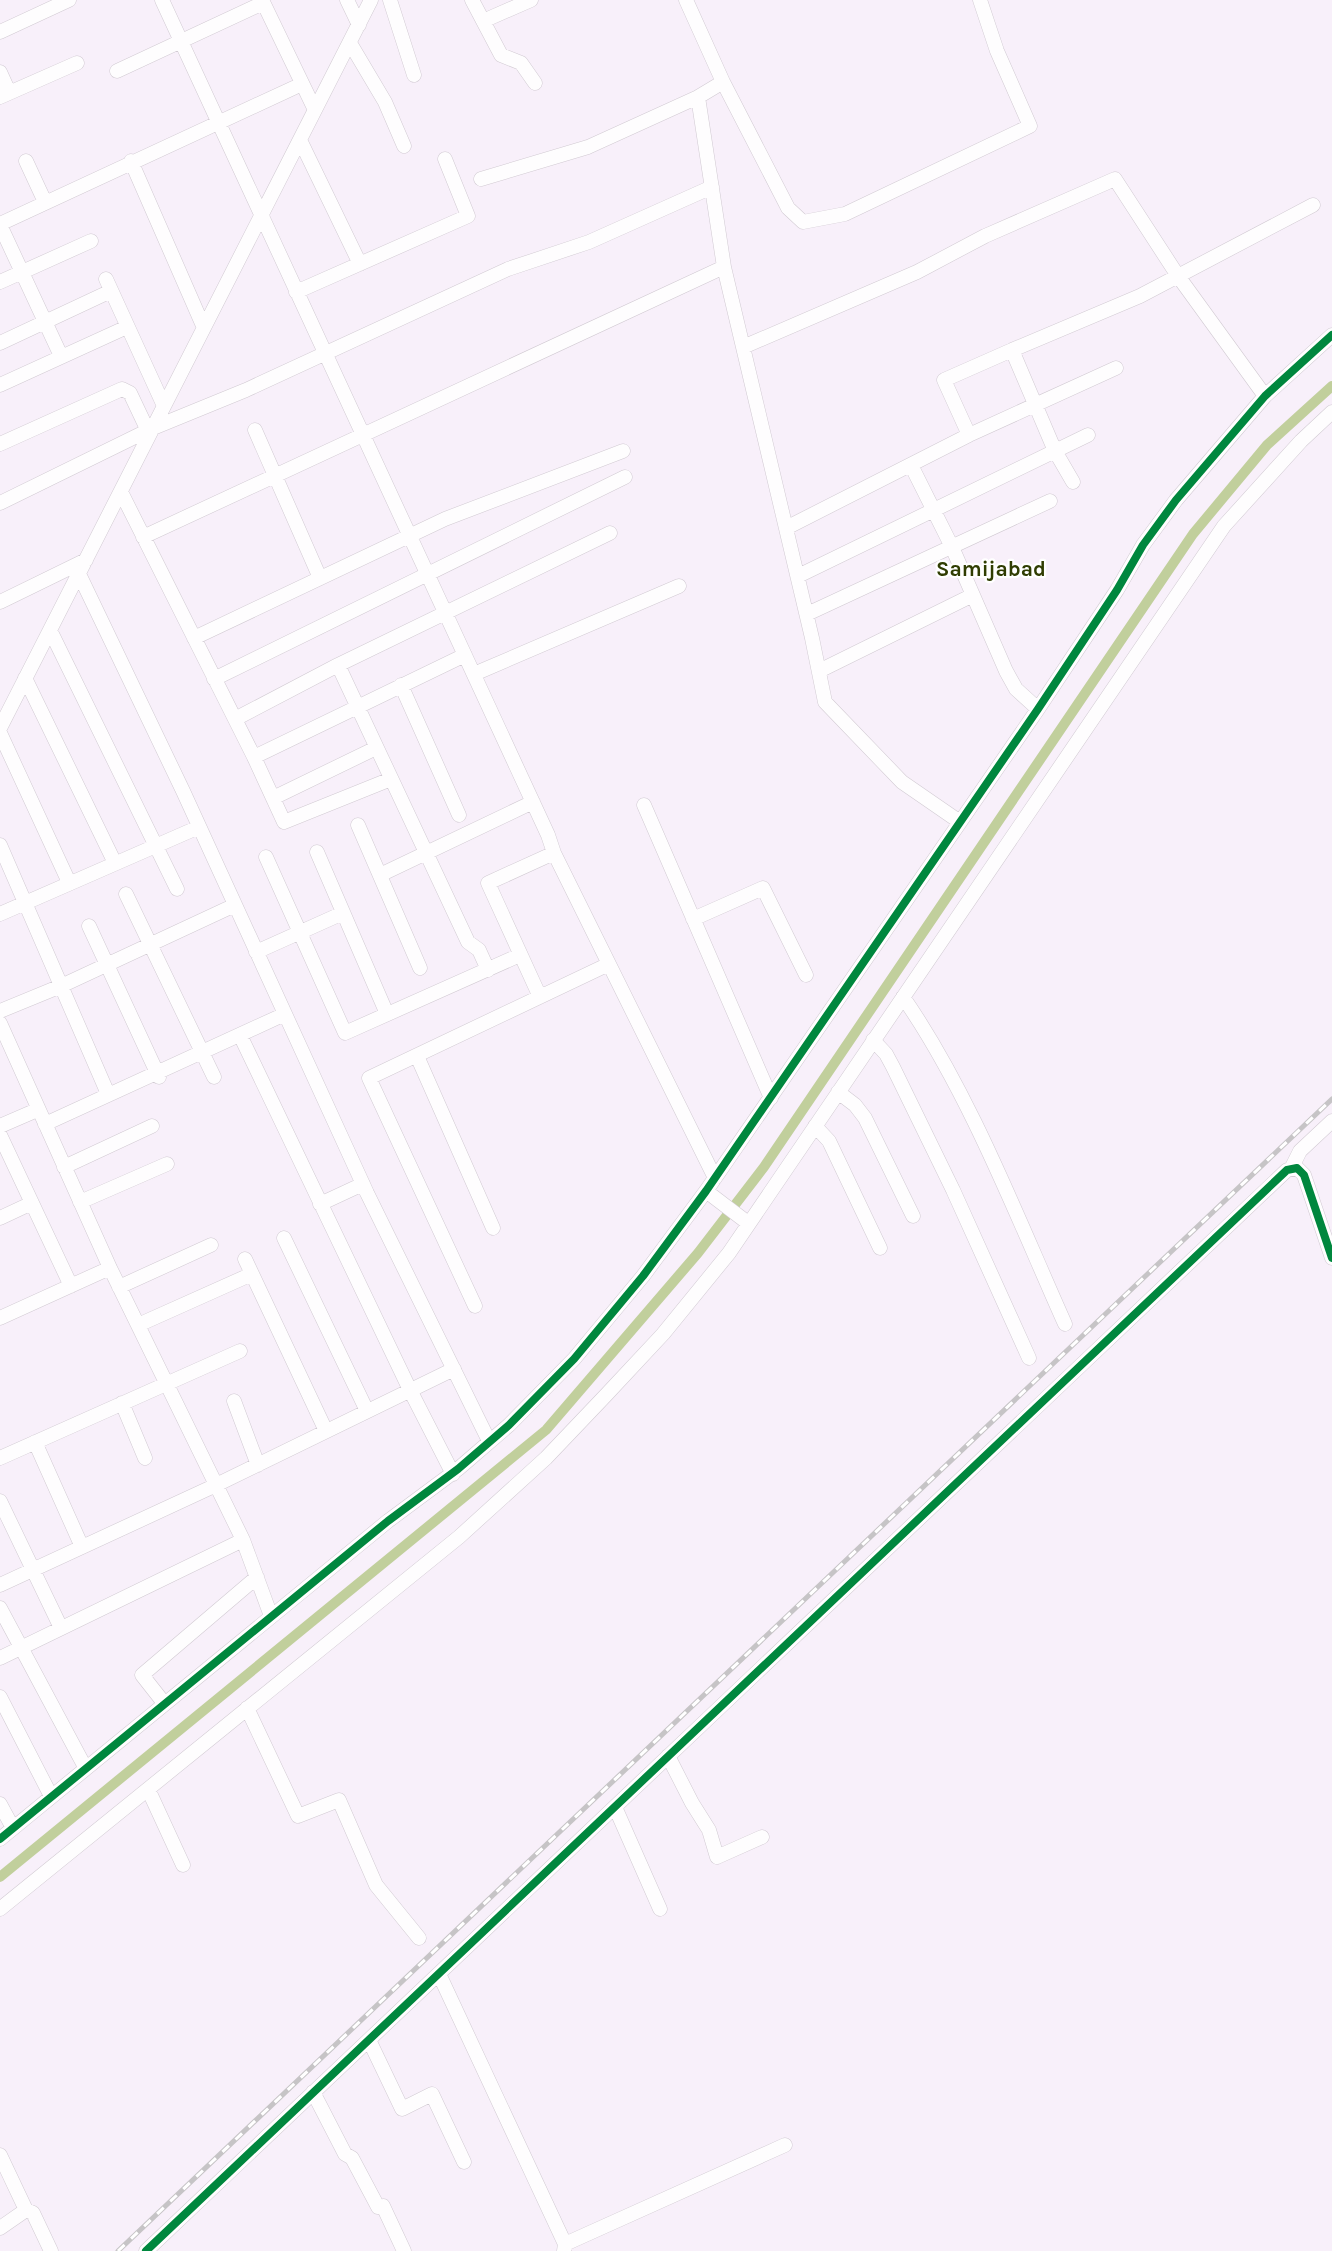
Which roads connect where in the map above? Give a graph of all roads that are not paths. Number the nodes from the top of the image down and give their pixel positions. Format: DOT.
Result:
graph roads {
  1 [pos="69,0"];
  2 [pos="162,0"];
  3 [pos="347,0"];
  4 [pos="371,0"];
  5 [pos="390,0"];
  6 [pos="472,0"];
  7 [pos="531,0"];
  8 [pos="686,0"];
  9 [pos="980,0"];
  10 [pos="263,2"];
  11 [pos="483,21"];
  12 [pos="359,25"];
  13 [pos="0,32"];
  14 [pos="181,42"];
  15 [pos="350,43"];
  16 [pos="77,63"];
  17 [pos="117,71"];
  18 [pos="0,72"];
  19 [pos="414,75"];
  20 [pos="723,82"];
  21 [pos="535,83"];
  22 [pos="302,84"];
  23 [pos="5,94"];
  24 [pos="698,97"];
  25 [pos="315,110"];
  26 [pos="218,122"];
  27 [pos="300,140"];
  28 [pos="404,146"];
  29 [pos="446,159"];
  30 [pos="26,161"];
  31 [pos="131,161"];
  32 [pos="481,179"];
  33 [pos="712,187"];
  34 [pos="45,202"];
  35 [pos="1314,205"];
  36 [pos="261,217"];
  37 [pos="0,224"];
  38 [pos="91,241"];
  39 [pos="360,264"];
  40 [pos="724,267"];
  41 [pos="22,273"];
  42 [pos="1178,276"];
  43 [pos="0,282"];
  44 [pos="296,292"];
  45 [pos="45,322"];
  46 [pos="127,327"];
  47 [pos="204,328"];
  48 [pos="1332,335"];
  49 [pos="0,343"];
  50 [pos="743,346"];
  51 [pos="1012,350"];
  52 [pos="325,353"];
  53 [pos="61,356"];
  54 [pos="1116,368"];
  55 [pos="0,385"];
  56 [pos="1265,396"];
  57 [pos="1035,405"];
  58 [pos="164,406"];
  59 [pos="1332,412"];
  60 [pos="150,429"];
  61 [pos="255,430"];
  62 [pos="969,435"];
  63 [pos="1088,435"];
  64 [pos="363,436"];
  65 [pos="0,444"];
  66 [pos="623,450"];
  67 [pos="1055,451"];
  68 [pos="911,465"];
  69 [pos="275,476"];
  70 [pos="625,477"];
  71 [pos="1073,482"];
  72 [pos="121,492"];
  73 [pos="1050,501"];
  74 [pos="0,503"];
  75 [pos="933,510"];
  76 [pos="786,528"];
  77 [pos="610,533"];
  78 [pos="409,536"];
  79 [pos="143,537"];
  80 [pos="952,547"];
  81 [pos="86,560"];
  82 [pos="79,574"];
  83 [pos="427,574"];
  84 [pos="798,576"];
  85 [pos="320,578"];
  86 [pos="679,586"];
  87 [pos="972,596"];
  88 [pos="0,602"];
  89 [pos="445,613"];
  90 [pos="807,614"];
  91 [pos="50,630"];
  92 [pos="194,638"];
  93 [pos="465,655"];
  94 [pos="338,665"];
  95 [pos="819,671"];
  96 [pos="474,674"];
  97 [pos="25,678"];
  98 [pos="214,679"];
  99 [pos="402,685"];
  100 [pos="357,707"];
  101 [pos="1038,709"];
  102 [pos="235,719"];
  103 [pos="0,728"];
  104 [pos="0,733"];
  105 [pos="376,748"];
  106 [pos="254,757"];
  107 [pos="391,779"];
  108 [pos="273,798"];
  109 [pos="533,802"];
  110 [pos="644,805"];
  111 [pos="459,816"];
  112 [pos="960,822"];
  113 [pos="358,825"];
  114 [pos="199,827"];
  115 [pos="0,845"];
  116 [pos="156,846"];
  117 [pos="317,852"];
  118 [pos="554,853"];
  119 [pos="426,854"];
  120 [pos="111,857"];
  121 [pos="266,857"];
  122 [pos="380,875"];
  123 [pos="67,878"];
  124 [pos="177,889"];
  125 [pos="126,894"];
  126 [pos="25,903"];
  127 [pos="235,905"];
  128 [pos="344,913"];
  129 [pos="0,914"];
  130 [pos="693,919"];
  131 [pos="89,926"];
  132 [pos="301,932"];
  133 [pos="150,944"];
  134 [pos="256,952"];
  135 [pos="520,955"];
  136 [pos="609,964"];
  137 [pos="107,965"];
  138 [pos="420,968"];
  139 [pos="488,970"];
  140 [pos="806,975"];
  141 [pos="61,986"];
  142 [pos="540,997"];
  143 [pos="903,997"];
  144 [pos="0,1011"];
  145 [pos="285,1014"];
  146 [pos="387,1014"];
  147 [pos="2,1031"];
  148 [pos="240,1035"];
  149 [pos="873,1040"];
  150 [pos="202,1052"];
  151 [pos="417,1056"];
  152 [pos="158,1075"];
  153 [pos="214,1077"];
  154 [pos="838,1092"];
  155 [pos="108,1094"];
  156 [pos="771,1098"];
  157 [pos="37,1110"];
  158 [pos="1332,1121"];
  159 [pos="45,1124"];
  160 [pos="0,1126"];
  161 [pos="152,1126"];
  162 [pos="814,1126"];
  163 [pos="0,1135"];
  164 [pos="167,1164"];
  165 [pos="64,1167"];
  166 [pos="1292,1167"];
  167 [pos="715,1178"];
  168 [pos="363,1184"];
  169 [pos="711,1195"];
  170 [pos="80,1202"];
  171 [pos="32,1203"];
  172 [pos="320,1204"];
  173 [pos="913,1216"];
  174 [pos="0,1218"];
  175 [pos="746,1221"];
  176 [pos="493,1227"];
  177 [pos="284,1238"];
  178 [pos="211,1245"];
  179 [pos="880,1248"];
  180 [pos="1332,1258"];
  181 [pos="245,1259"];
  182 [pos="110,1268"];
  183 [pos="252,1274"];
  184 [pos="70,1286"];
  185 [pos="119,1287"];
  186 [pos="475,1306"];
  187 [pos="0,1318"];
  188 [pos="1065,1324"];
  189 [pos="138,1325"];
  190 [pos="240,1351"];
  191 [pos="1029,1358"];
  192 [pos="454,1369"];
  193 [pos="165,1383"];
  194 [pos="410,1390"];
  195 [pos="234,1401"];
  196 [pos="122,1403"];
  197 [pos="367,1411"];
  198 [pos="326,1431"];
  199 [pos="489,1441"];
  200 [pos="35,1442"];
  201 [pos="0,1458"];
  202 [pos="146,1458"];
  203 [pos="258,1465"];
  204 [pos="453,1474"];
  205 [pos="214,1486"];
  206 [pos="0,1501"];
  207 [pos="243,1540"];
  208 [pos="82,1547"];
  209 [pos="33,1570"];
  210 [pos="257,1577"];
  211 [pos="0,1585"];
  212 [pos="0,1608"];
  213 [pos="271,1616"];
  214 [pos="61,1628"];
  215 [pos="20,1648"];
  216 [pos="0,1658"];
  217 [pos="0,1697"];
  218 [pos="164,1703"];
  219 [pos="247,1708"];
  220 [pos="668,1756"];
  221 [pos="85,1767"];
  222 [pos="148,1788"];
  223 [pos="51,1796"];
  224 [pos="0,1804"];
  225 [pos="615,1807"];
  226 [pos="13,1828"];
  227 [pos="762,1837"];
  228 [pos="0,1839"];
  229 [pos="183,1865"];
  230 [pos="0,1909"];
  231 [pos="660,1909"];
  232 [pos="419,1938"];
  233 [pos="439,1974"];
  234 [pos="369,2040"];
  235 [pos="313,2092"];
  236 [pos="785,2145"];
  237 [pos="0,2155"];
  238 [pos="464,2162"];
  239 [pos="26,2210"];
  240 [pos="0,2228"];
  241 [pos="565,2247"];
  242 [pos="148,2250"];
  243 [pos="51,2251"];
  244 [pos="404,2251"];
  1 -- 13 [label="street"];
  2 -- 14 [label="street"];
  3 -- 12 [label="street"];
  4 -- 12 [label="street"];
  5 -- 19 [label="street"];
  6 -- 11 [label="street"];
  7 -- 11 [label="street"];
  8 -- 20 [label="street"];
  9 -- 20 [label="street"];
  10 -- 14 [label="street"];
  10 -- 22 [label="street"];
  11 -- 21 [label="street"];
  12 -- 15 [label="street"];
  14 -- 17 [label="street"];
  14 -- 26 [label="street"];
  15 -- 25 [label="street"];
  15 -- 28 [label="street"];
  16 -- 23 [label="street"];
  18 -- 23 [label="street"];
  20 -- 24 [label="street"];
  22 -- 25 [label="street"];
  22 -- 26 [label="street"];
  24 -- 32 [label="street"];
  24 -- 33 [label="street"];
  25 -- 27 [label="street"];
  26 -- 31 [label="street"];
  26 -- 36 [label="street"];
  27 -- 36 [label="street"];
  27 -- 39 [label="street"];
  29 -- 39 [label="street"];
  30 -- 34 [label="street"];
  31 -- 34 [label="street"];
  31 -- 47 [label="street"];
  33 -- 40 [label="street"];
  33 -- 52 [label="street"];
  34 -- 37 [label="street"];
  35 -- 42 [label="street"];
  36 -- 44 [label="street"];
  36 -- 47 [label="street"];
  37 -- 41 [label="street"];
  38 -- 41 [label="street"];
  39 -- 44 [label="street"];
  40 -- 50 [label="street"];
  40 -- 64 [label="street"];
  41 -- 43 [label="street"];
  41 -- 45 [label="street"];
  42 -- 50 [label="street"];
  42 -- 51 [label="street"];
  42 -- 56 [label="street"];
  44 -- 52 [label="street"];
  45 -- 46 [label="street"];
  45 -- 49 [label="street"];
  45 -- 53 [label="street"];
  46 -- 53 [label="street"];
  46 -- 58 [label="street"];
  47 -- 58 [label="street"];
  48 -- 56 [label="street"];
  50 -- 76 [label="street"];
  51 -- 57 [label="street"];
  51 -- 62 [label="street"];
  52 -- 60 [label="street"];
  52 -- 64 [label="street"];
  53 -- 55 [label="street"];
  54 -- 57 [label="street"];
  56 -- 101 [label="street"];
  57 -- 62 [label="street"];
  57 -- 67 [label="street"];
  58 -- 60 [label="street"];
  59 -- 143 [label="street"];
  60 -- 65 [label="street"];
  60 -- 72 [label="street"];
  60 -- 74 [label="street"];
  61 -- 69 [label="street"];
  62 -- 68 [label="street"];
  63 -- 67 [label="street"];
  64 -- 69 [label="street"];
  64 -- 78 [label="street"];
  66 -- 78 [label="street"];
  67 -- 71 [label="street"];
  67 -- 75 [label="street"];
  68 -- 75 [label="street"];
  68 -- 76 [label="street"];
  69 -- 79 [label="street"];
  69 -- 85 [label="street"];
  70 -- 83 [label="street"];
  72 -- 79 [label="street"];
  72 -- 81 [label="street"];
  73 -- 80 [label="street"];
  75 -- 80 [label="street"];
  75 -- 84 [label="street"];
  76 -- 84 [label="street"];
  77 -- 89 [label="street"];
  78 -- 83 [label="street"];
  78 -- 85 [label="street"];
  79 -- 92 [label="street"];
  80 -- 87 [label="street"];
  80 -- 90 [label="street"];
  81 -- 82 [label="street"];
  81 -- 88 [label="street"];
  82 -- 91 [label="street"];
  82 -- 114 [label="street"];
  83 -- 89 [label="street"];
  83 -- 98 [label="street"];
  84 -- 90 [label="street"];
  85 -- 92 [label="street"];
  86 -- 96 [label="street"];
  87 -- 95 [label="street"];
  87 -- 101 [label="street"];
  89 -- 93 [label="street"];
  89 -- 94 [label="street"];
  90 -- 95 [label="street"];
  91 -- 97 [label="street"];
  91 -- 116 [label="street"];
  92 -- 98 [label="street"];
  93 -- 96 [label="street"];
  93 -- 99 [label="street"];
  94 -- 100 [label="street"];
  94 -- 102 [label="street"];
  95 -- 112 [label="street"];
  96 -- 109 [label="street"];
  97 -- 103 [label="street"];
  97 -- 120 [label="street"];
  98 -- 102 [label="street"];
  99 -- 100 [label="street"];
  99 -- 111 [label="street"];
  100 -- 105 [label="street"];
  100 -- 106 [label="street"];
  101 -- 112 [label="street"];
  102 -- 106 [label="street"];
  104 -- 123 [label="street"];
  105 -- 107 [label="street"];
  105 -- 108 [label="street"];
  106 -- 108 [label="street"];
  107 -- 108 [label="street"];
  107 -- 119 [label="street"];
  109 -- 118 [label="street"];
  109 -- 119 [label="street"];
  110 -- 130 [label="street"];
  112 -- 156 [label="street"];
  113 -- 122 [label="street"];
  114 -- 116 [label="street"];
  114 -- 127 [label="street"];
  115 -- 126 [label="street"];
  116 -- 124 [label="street"];
  116 -- 126 [label="street"];
  117 -- 128 [label="street"];
  118 -- 135 [label="street"];
  118 -- 136 [label="street"];
  119 -- 122 [label="street"];
  119 -- 139 [label="street"];
  121 -- 132 [label="street"];
  122 -- 138 [label="street"];
  125 -- 133 [label="street"];
  126 -- 129 [label="street"];
  126 -- 141 [label="street"];
  127 -- 133 [label="street"];
  127 -- 134 [label="street"];
  128 -- 132 [label="street"];
  128 -- 146 [label="street"];
  130 -- 140 [label="street"];
  130 -- 156 [label="street"];
  131 -- 137 [label="street"];
  132 -- 134 [label="street"];
  132 -- 146 [label="street"];
  133 -- 137 [label="street"];
  133 -- 150 [label="street"];
  134 -- 145 [label="street"];
  135 -- 139 [label="street"];
  135 -- 142 [label="street"];
  136 -- 142 [label="street"];
  136 -- 167 [label="street"];
  137 -- 141 [label="street"];
  137 -- 152 [label="street"];
  139 -- 146 [label="street"];
  141 -- 144 [label="street"];
  141 -- 155 [label="street"];
  142 -- 151 [label="street"];
  143 -- 149 [label="street"];
  143 -- 188 [label="street"];
  145 -- 148 [label="street"];
  145 -- 168 [label="street"];
  147 -- 157 [label="street"];
  148 -- 150 [label="street"];
  148 -- 172 [label="street"];
  149 -- 154 [label="street"];
  149 -- 191 [label="street"];
  150 -- 152 [label="street"];
  150 -- 153 [label="street"];
  151 -- 176 [label="street"];
  151 -- 186 [label="street"];
  152 -- 155 [label="street"];
  154 -- 162 [label="street"];
  154 -- 173 [label="street"];
  155 -- 159 [label="street"];
  156 -- 167 [label="street"];
  157 -- 159 [label="street"];
  157 -- 160 [label="street"];
  158 -- 166 [label="street"];
  159 -- 165 [label="street"];
  161 -- 165 [label="street"];
  162 -- 175 [label="street"];
  162 -- 179 [label="street"];
  163 -- 171 [label="street"];
  164 -- 170 [label="street"];
  165 -- 170 [label="street"];
  166 -- 180 [label="street"];
  166 -- 220 [label="street"];
  167 -- 169 [label="street"];
  168 -- 172 [label="street"];
  168 -- 192 [label="street"];
  169 -- 175 [label="street"];
  169 -- 199 [label="street"];
  170 -- 182 [label="street"];
  171 -- 174 [label="street"];
  171 -- 184 [label="street"];
  172 -- 194 [label="street"];
  175 -- 219 [label="street"];
  177 -- 197 [label="street"];
  178 -- 185 [label="street"];
  181 -- 183 [label="street"];
  182 -- 184 [label="street"];
  182 -- 185 [label="street"];
  183 -- 189 [label="street"];
  183 -- 198 [label="street"];
  184 -- 187 [label="street"];
  185 -- 189 [label="street"];
  189 -- 193 [label="street"];
  190 -- 193 [label="street"];
  192 -- 194 [label="street"];
  192 -- 199 [label="street"];
  193 -- 196 [label="street"];
  193 -- 205 [label="street"];
  194 -- 197 [label="street"];
  194 -- 204 [label="street"];
  195 -- 203 [label="street"];
  196 -- 200 [label="street"];
  196 -- 202 [label="street"];
  197 -- 198 [label="street"];
  198 -- 203 [label="street"];
  199 -- 204 [label="street"];
  200 -- 201 [label="street"];
  200 -- 208 [label="street"];
  203 -- 205 [label="street"];
  204 -- 213 [label="street"];
  205 -- 207 [label="street"];
  205 -- 208 [label="street"];
  206 -- 209 [label="street"];
  207 -- 210 [label="street"];
  207 -- 214 [label="street"];
  208 -- 209 [label="street"];
  209 -- 211 [label="street"];
  209 -- 214 [label="street"];
  210 -- 213 [label="street"];
  210 -- 218 [label="street"];
  212 -- 215 [label="street"];
  213 -- 218 [label="street"];
  214 -- 215 [label="street"];
  215 -- 216 [label="street"];
  215 -- 221 [label="street"];
  217 -- 223 [label="street"];
  218 -- 221 [label="street"];
  219 -- 222 [label="street"];
  219 -- 232 [label="street"];
  220 -- 225 [label="street"];
  220 -- 227 [label="street"];
  221 -- 223 [label="street"];
  222 -- 229 [label="street"];
  222 -- 230 [label="street"];
  223 -- 226 [label="street"];
  224 -- 226 [label="street"];
  225 -- 231 [label="street"];
  225 -- 233 [label="street"];
  226 -- 228 [label="street"];
  233 -- 234 [label="street"];
  233 -- 241 [label="street"];
  234 -- 235 [label="street"];
  234 -- 238 [label="street"];
  235 -- 242 [label="street"];
  235 -- 244 [label="street"];
  236 -- 241 [label="street"];
  237 -- 239 [label="street"];
  239 -- 240 [label="street"];
  239 -- 243 [label="street"];
}
